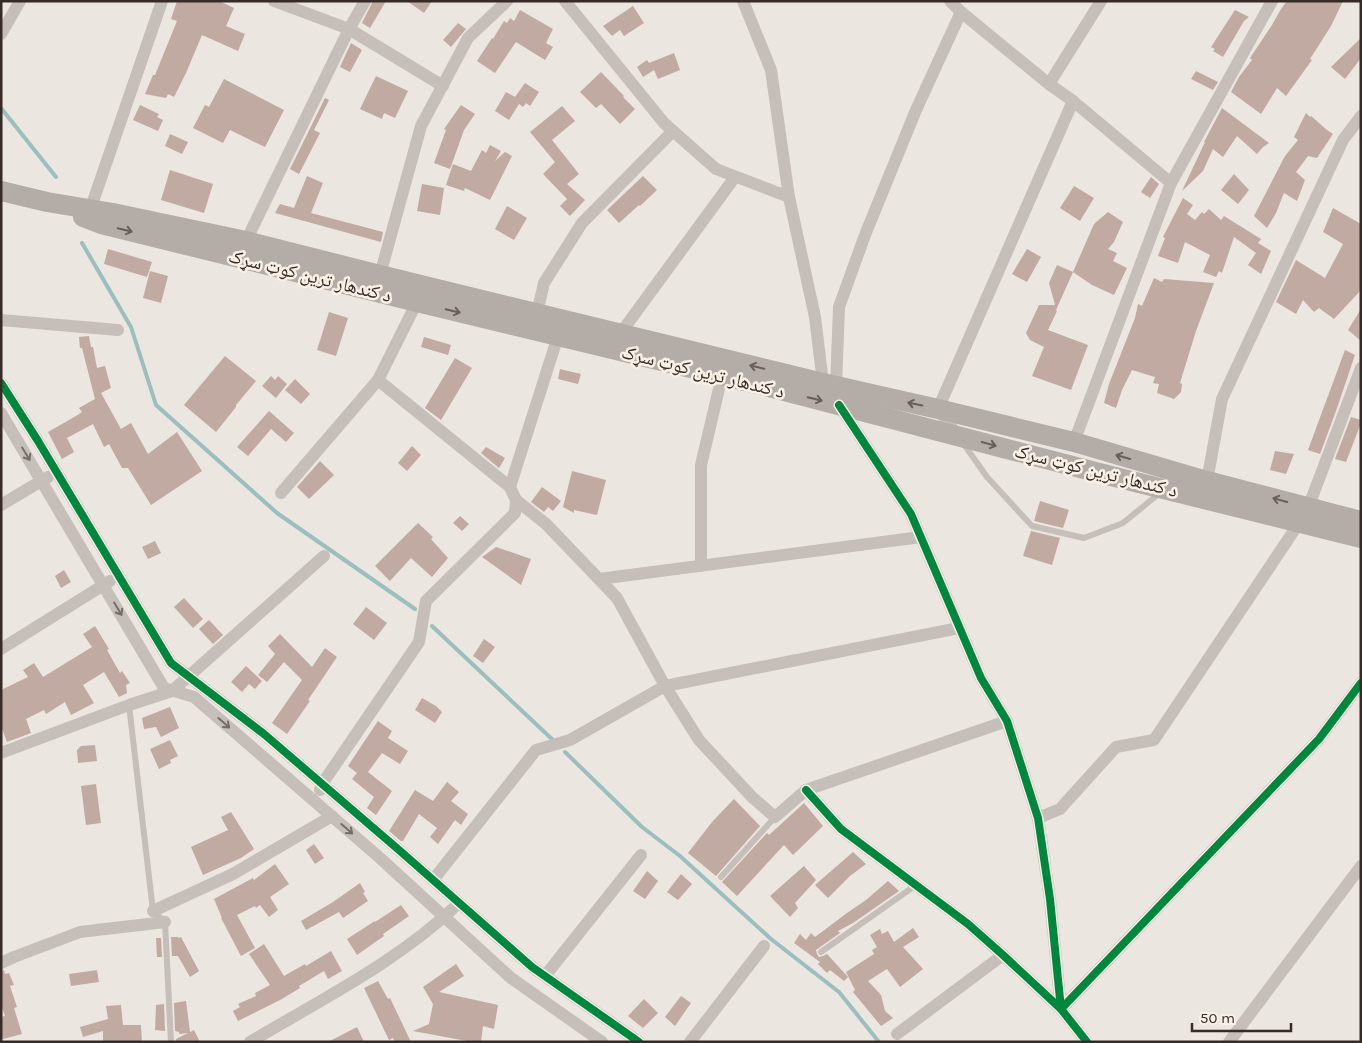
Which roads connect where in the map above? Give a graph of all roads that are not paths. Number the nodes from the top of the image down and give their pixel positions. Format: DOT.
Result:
graph roads {
  1 [pos="20,1"];
  2 [pos="162,1"];
  3 [pos="274,1"];
  4 [pos="365,1"];
  5 [pos="507,1"];
  6 [pos="565,1"];
  7 [pos="743,1"];
  8 [pos="950,1"];
  9 [pos="1101,1"];
  10 [pos="1272,1"];
  11 [pos="961,12"];
  12 [pos="349,28"];
  13 [pos="1,34"];
  14 [pos="1049,84"];
  15 [pos="442,86"];
  16 [pos="1073,101"];
  17 [pos="1361,116"];
  18 [pos="674,131"];
  19 [pos="734,177"];
  20 [pos="1171,183"];
  21 [pos="1,192"];
  22 [pos="789,197"];
  23 [pos="88,214"];
  24 [pos="246,241"];
  25 [pos="380,275"];
  26 [pos="417,302"];
  27 [pos="537,313"];
  28 [pos="1,320"];
  29 [pos="118,330"];
  30 [pos="620,334"];
  31 [pos="558,336"];
  32 [pos="1361,368"];
  33 [pos="722,376"];
  34 [pos="378,380"];
  35 [pos="1,383"];
  36 [pos="833,391"];
  37 [pos="938,409"];
  38 [pos="1,412"];
  39 [pos="958,436"];
  40 [pos="1074,442"];
  41 [pos="56,472"];
  42 [pos="1207,480"];
  43 [pos="42,481"];
  44 [pos="510,487"];
  45 [pos="1165,489"];
  46 [pos="281,493"];
  47 [pos="516,500"];
  48 [pos="1,505"];
  49 [pos="1303,515"];
  50 [pos="1361,521"];
  51 [pos="921,537"];
  52 [pos="1361,538"];
  53 [pos="324,556"];
  54 [pos="701,566"];
  55 [pos="118,576"];
  56 [pos="599,579"];
  57 [pos="103,585"];
  58 [pos="959,628"];
  59 [pos="1,649"];
  60 [pos="188,676"];
  61 [pos="1361,683"];
  62 [pos="665,686"];
  63 [pos="172,690"];
  64 [pos="129,705"];
  65 [pos="1007,721"];
  66 [pos="1,753"];
  67 [pos="322,784"];
  68 [pos="806,790"];
  69 [pos="316,802"];
  70 [pos="332,816"];
  71 [pos="775,817"];
  72 [pos="1038,818"];
  73 [pos="641,855"];
  74 [pos="1361,866"];
  75 [pos="720,877"];
  76 [pos="433,880"];
  77 [pos="916,885"];
  78 [pos="459,903"];
  79 [pos="153,911"];
  80 [pos="445,917"];
  81 [pos="165,922"];
  82 [pos="764,946"];
  83 [pos="821,952"];
  84 [pos="1004,955"];
  85 [pos="1,963"];
  86 [pos="545,976"];
  87 [pos="1062,1009"];
  88 [pos="897,1034"];
  89 [pos="171,1042"];
  90 [pos="250,1042"];
  91 [pos="601,1042"];
  92 [pos="639,1042"];
  93 [pos="690,1042"];
  94 [pos="1087,1042"];
  95 [pos="1229,1042"];
  1 -- 13 [label="street"];
  2 -- 23 [label="street"];
  3 -- 12 [label="street"];
  4 -- 12 [label="street"];
  5 -- 15 [label="street"];
  6 -- 18 [label="street"];
  7 -- 22 [label="street"];
  8 -- 11 [label="street"];
  9 -- 14 [label="street"];
  10 -- 20 [label="street"];
  11 -- 14 [label="street"];
  11 -- 36 [label="street"];
  12 -- 15 [label="street"];
  12 -- 24 [label="street"];
  14 -- 16 [label="street"];
  15 -- 25 [label="street"];
  16 -- 20 [label="street"];
  16 -- 37 [label="street"];
  17 -- 42 [label="street"];
  18 -- 19 [label="street"];
  18 -- 27 [label="street"];
  19 -- 22 [label="street"];
  19 -- 30 [label="street"];
  20 -- 40 [label="street"];
  21 -- 23 [label="main road, د کندهار ترين کوټ سړک"];
  22 -- 36 [label="street"];
  23 -- 24 [label="main road, د کندهار ترين کوټ سړک"];
  23 -- 26 [label="main road, د کندهار ترين کوټ سړک, one-way"];
  24 -- 25 [label="main road, د کندهار ترين کوټ سړک"];
  25 -- 27 [label="main road, د کندهار ترين کوټ سړک"];
  26 -- 31 [label="main road, د کندهار ترين کوټ سړک, one-way"];
  26 -- 34 [label="street"];
  27 -- 30 [label="main road, د کندهار ترين کوټ سړک"];
  28 -- 29 [label="street"];
  36 -- 30 [label="main road, د کندهار ترين کوټ سړک, one-way"];
  31 -- 33 [label="main road, د کندهار ترين کوټ سړک"];
  31 -- 44 [label="street"];
  32 -- 49 [label="street"];
  33 -- 36 [label="main road, د کندهار ترين کوټ سړک, one-way"];
  33 -- 54 [label="street"];
  34 -- 44 [label="street"];
  34 -- 46 [label="street"];
  35 -- 41 [label="street"];
  37 -- 36 [label="main road, د کندهار ترين کوټ سړک, one-way"];
  36 -- 39 [label="main road, د کندهار ترين کوټ سړک"];
  36 -- 51 [label="street"];
  37 -- 39 [label="street"];
  37 -- 40 [label="main road, د کندهار ترين کوټ سړک"];
  38 -- 43 [label="street, one-way"];
  39 -- 45 [label="main road, د کندهار ترين کوټ سړک, one-way"];
  39 -- 45 [label="lane"];
  42 -- 40 [label="main road, د کندهار ترين کوټ سړک, one-way"];
  41 -- 43 [label="street"];
  41 -- 55 [label="street"];
  49 -- 42 [label="main road, د کندهار ترين کوټ سړک, one-way"];
  43 -- 48 [label="street"];
  43 -- 57 [label="street"];
  44 -- 47 [label="street"];
  45 -- 49 [label="main road, د کندهار ترين کوټ سړک"];
  47 -- 56 [label="street"];
  47 -- 67 [label="street"];
  49 -- 50 [label="main road, د کندهار ترين کوټ سړک"];
  49 -- 52 [label="main road, د کندهار ترين کوټ سړک"];
  49 -- 72 [label="street"];
  51 -- 54 [label="street"];
  51 -- 58 [label="street"];
  53 -- 60 [label="street"];
  54 -- 56 [label="street"];
  55 -- 57 [label="street"];
  55 -- 60 [label="street"];
  56 -- 62 [label="street"];
  57 -- 59 [label="street"];
  57 -- 63 [label="street, one-way"];
  58 -- 62 [label="street"];
  58 -- 65 [label="street"];
  60 -- 63 [label="street"];
  60 -- 67 [label="street"];
  61 -- 87 [label="street"];
  62 -- 71 [label="street"];
  62 -- 76 [label="street"];
  63 -- 64 [label="street"];
  63 -- 69 [label="street, one-way"];
  64 -- 66 [label="street"];
  64 -- 79 [label="lane"];
  65 -- 68 [label="street"];
  65 -- 72 [label="street"];
  67 -- 69 [label="street"];
  67 -- 76 [label="street"];
  68 -- 71 [label="street"];
  68 -- 77 [label="street"];
  69 -- 70 [label="street"];
  70 -- 79 [label="street"];
  70 -- 80 [label="street, one-way"];
  71 -- 75 [label="lane"];
  72 -- 87 [label="street"];
  73 -- 86 [label="street"];
  74 -- 95 [label="street"];
  76 -- 78 [label="street"];
  77 -- 83 [label="lane"];
  77 -- 84 [label="street"];
  78 -- 80 [label="street"];
  78 -- 86 [label="street"];
  79 -- 81 [label="lane"];
  80 -- 90 [label="street"];
  80 -- 91 [label="street"];
  81 -- 85 [label="street"];
  81 -- 89 [label="lane"];
  82 -- 93 [label="street"];
  84 -- 87 [label="street"];
  84 -- 88 [label="street"];
  86 -- 92 [label="street"];
  87 -- 94 [label="street"];
}
